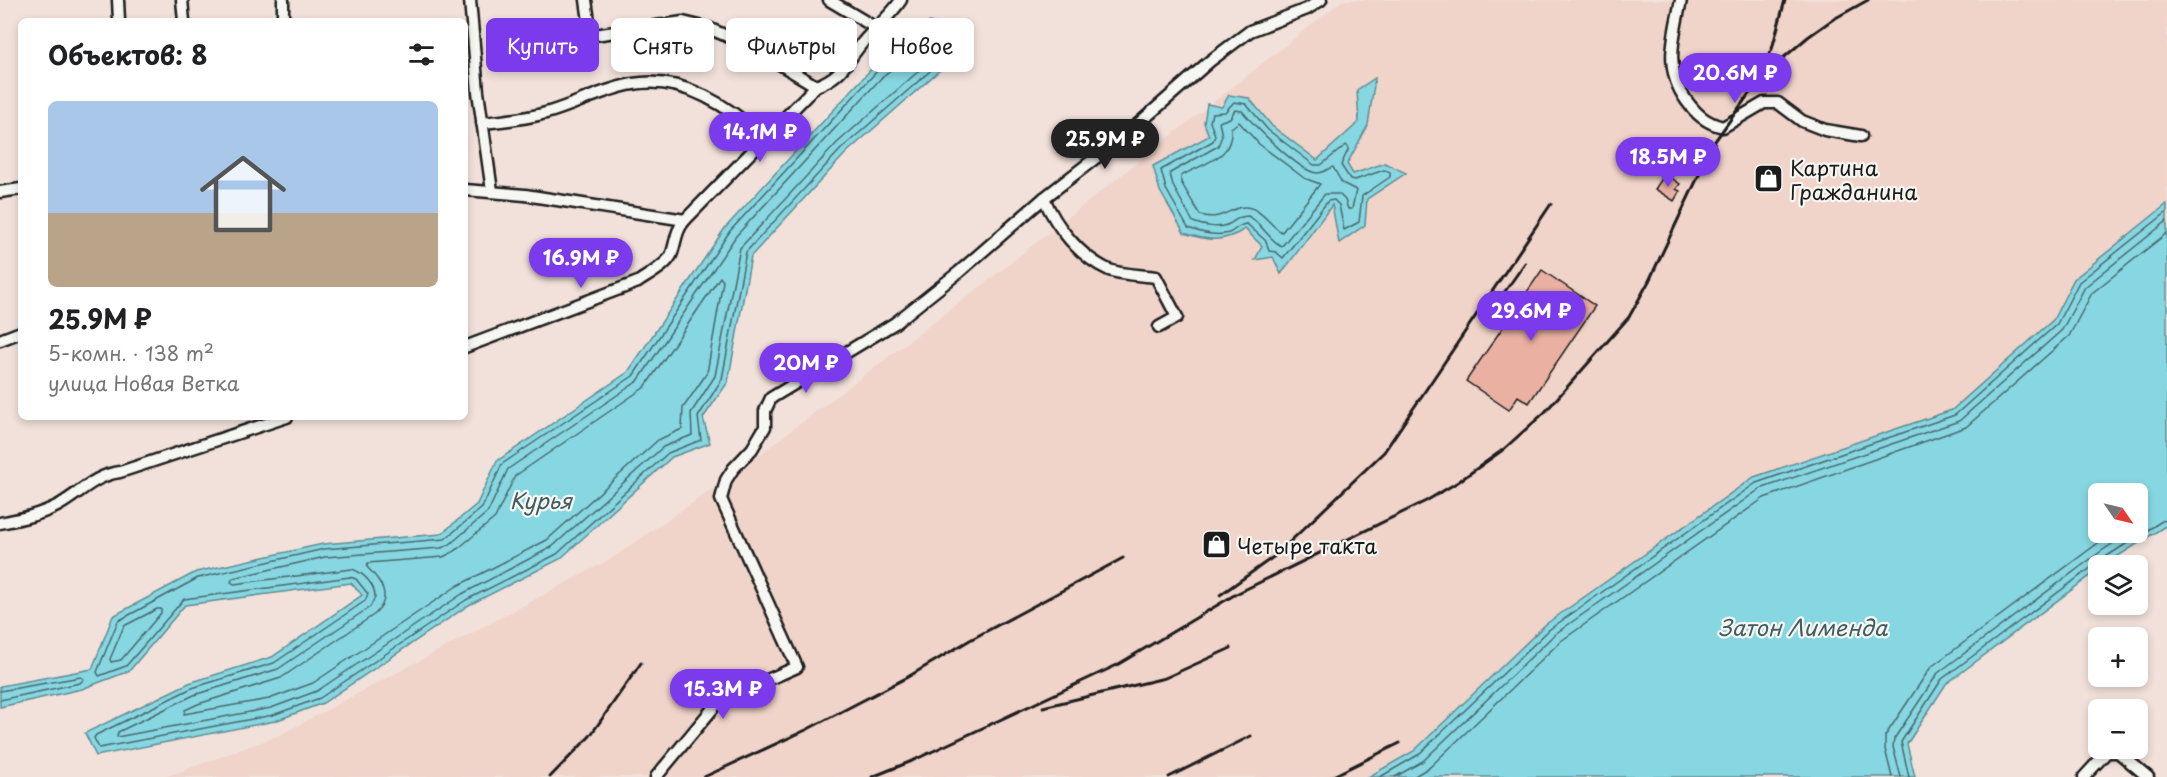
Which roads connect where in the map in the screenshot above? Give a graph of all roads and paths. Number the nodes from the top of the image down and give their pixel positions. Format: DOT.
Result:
graph roads {
  1 [pos="118,0"];
  2 [pos="182,0"];
  3 [pos="283,0"];
  4 [pos="470,0"];
  5 [pos="586,0"];
  6 [pos="829,0"];
  7 [pos="901,0"];
  8 [pos="1322,0"];
  9 [pos="1681,0"];
  10 [pos="118,18"];
  11 [pos="184,18"];
  12 [pos="283,18"];
  13 [pos="589,18"];
  14 [pos="887,18"];
  15 [pos="869,24"];
  16 [pos="599,34"];
  17 [pos="869,35"];
  18 [pos="816,86"];
  19 [pos="482,123"];
  20 [pos="1861,136"];
  21 [pos="764,138"];
  22 [pos="18,189"];
  23 [pos="468,190"];
  24 [pos="492,191"];
  25 [pos="0,192"];
  26 [pos="1044,198"];
  27 [pos="685,220"];
  28 [pos="1160,327"];
  29 [pos="18,333"];
  30 [pos="0,340"];
  31 [pos="468,346"];
  32 [pos="278,420"];
  33 [pos="0,523"];
  34 [pos="656,777"];
  35 [pos="2084,777"];
  36 [pos="2148,777"];
  1 -- 10 [label="street"];
  2 -- 11 [label="street"];
  3 -- 12 [label="street"];
  4 -- 19 [label="street"];
  5 -- 13 [label="street"];
  6 -- 15 [label="street"];
  7 -- 14 [label="street"];
  8 -- 26 [label="street"];
  9 -- 20 [label="street"];
  16 -- 18 [label="street"];
  17 -- 18 [label="street"];
  18 -- 21 [label="street"];
  19 -- 21 [label="street"];
  19 -- 24 [label="street"];
  21 -- 27 [label="street"];
  22 -- 25 [label="street"];
  23 -- 24 [label="street"];
  24 -- 27 [label="street"];
  26 -- 28 [label="street"];
  26 -- 34 [label="street"];
  27 -- 31 [label="street"];
  29 -- 30 [label="street"];
  32 -- 33 [label="street"];
  35 -- 36 [label="street"];
}
